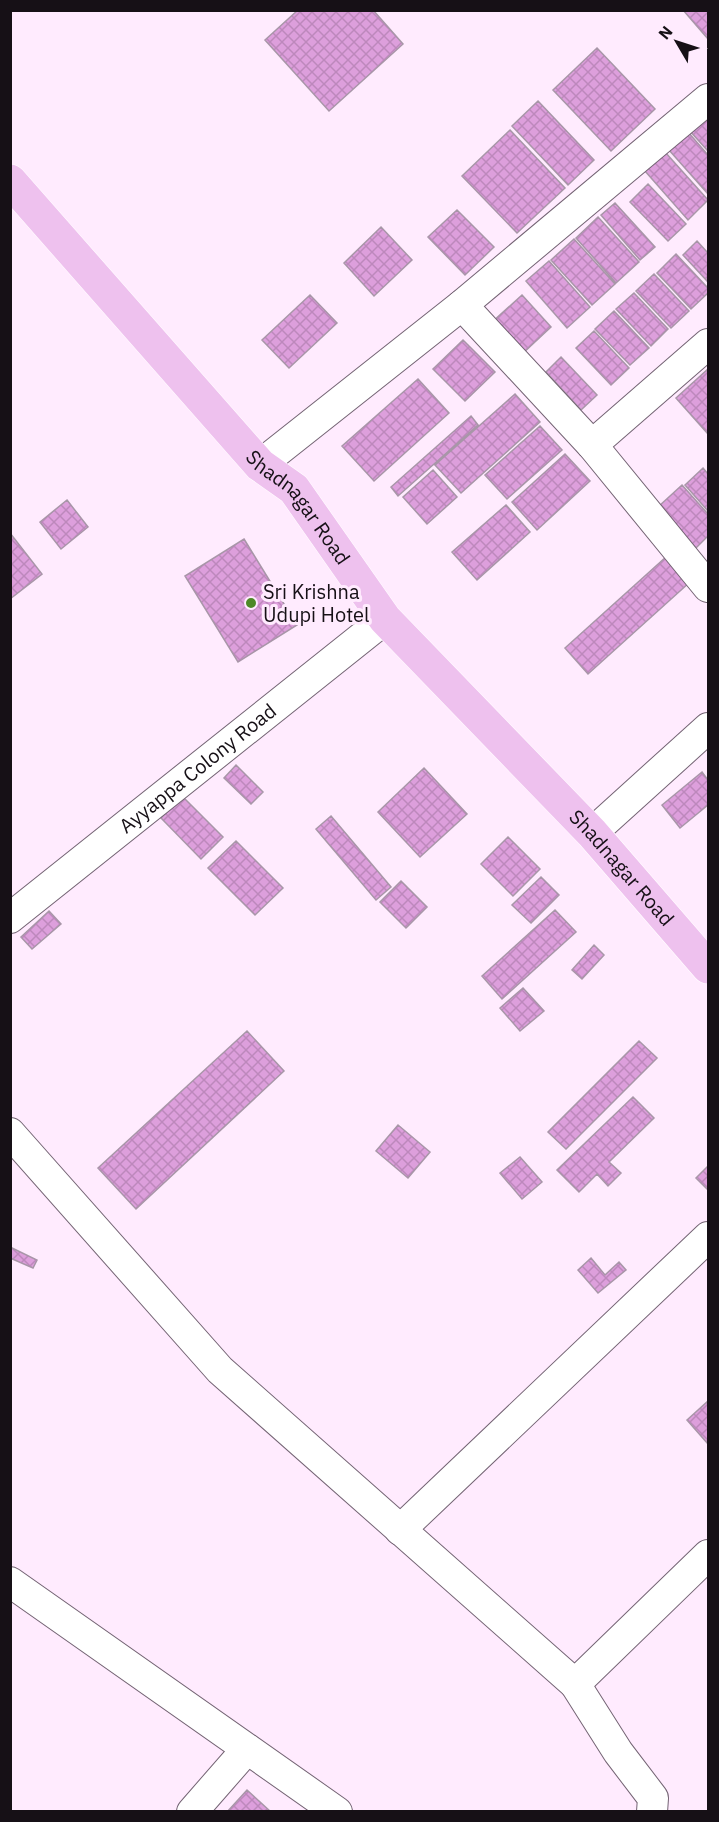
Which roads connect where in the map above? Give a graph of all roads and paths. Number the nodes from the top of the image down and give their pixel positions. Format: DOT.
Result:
graph roads {
  1 [pos="708,99"];
  2 [pos="10,181"];
  3 [pos="462,305"];
  4 [pos="708,344"];
  5 [pos="592,445"];
  6 [pos="260,465"];
  7 [pos="705,574"];
  8 [pos="386,619"];
  9 [pos="708,728"];
  10 [pos="592,833"];
  11 [pos="10,918"];
  12 [pos="708,967"];
  13 [pos="10,1133"];
  14 [pos="708,1237"];
  15 [pos="400,1530"];
  16 [pos="708,1555"];
  17 [pos="10,1582"];
  18 [pos="574,1684"];
  19 [pos="247,1749"];
  20 [pos="192,1812"];
  21 [pos="337,1812"];
  22 [pos="652,1812"];
  1 -- 3 [label="street"];
  2 -- 6 [label="main road, Shadnagar Road"];
  3 -- 5 [label="street"];
  3 -- 6 [label="street"];
  4 -- 5 [label="street"];
  5 -- 7 [label="street"];
  6 -- 8 [label="main road, Shadnagar Road"];
  8 -- 10 [label="main road, Shadnagar Road"];
  8 -- 11 [label="street, Ayyappa Colony Road"];
  9 -- 10 [label="street"];
  10 -- 12 [label="main road, Shadnagar Road"];
  13 -- 15 [label="street"];
  14 -- 15 [label="street"];
  15 -- 18 [label="street"];
  16 -- 18 [label="street"];
  17 -- 19 [label="street"];
  18 -- 22 [label="street"];
  19 -- 20 [label="street"];
  19 -- 21 [label="street"];
}
